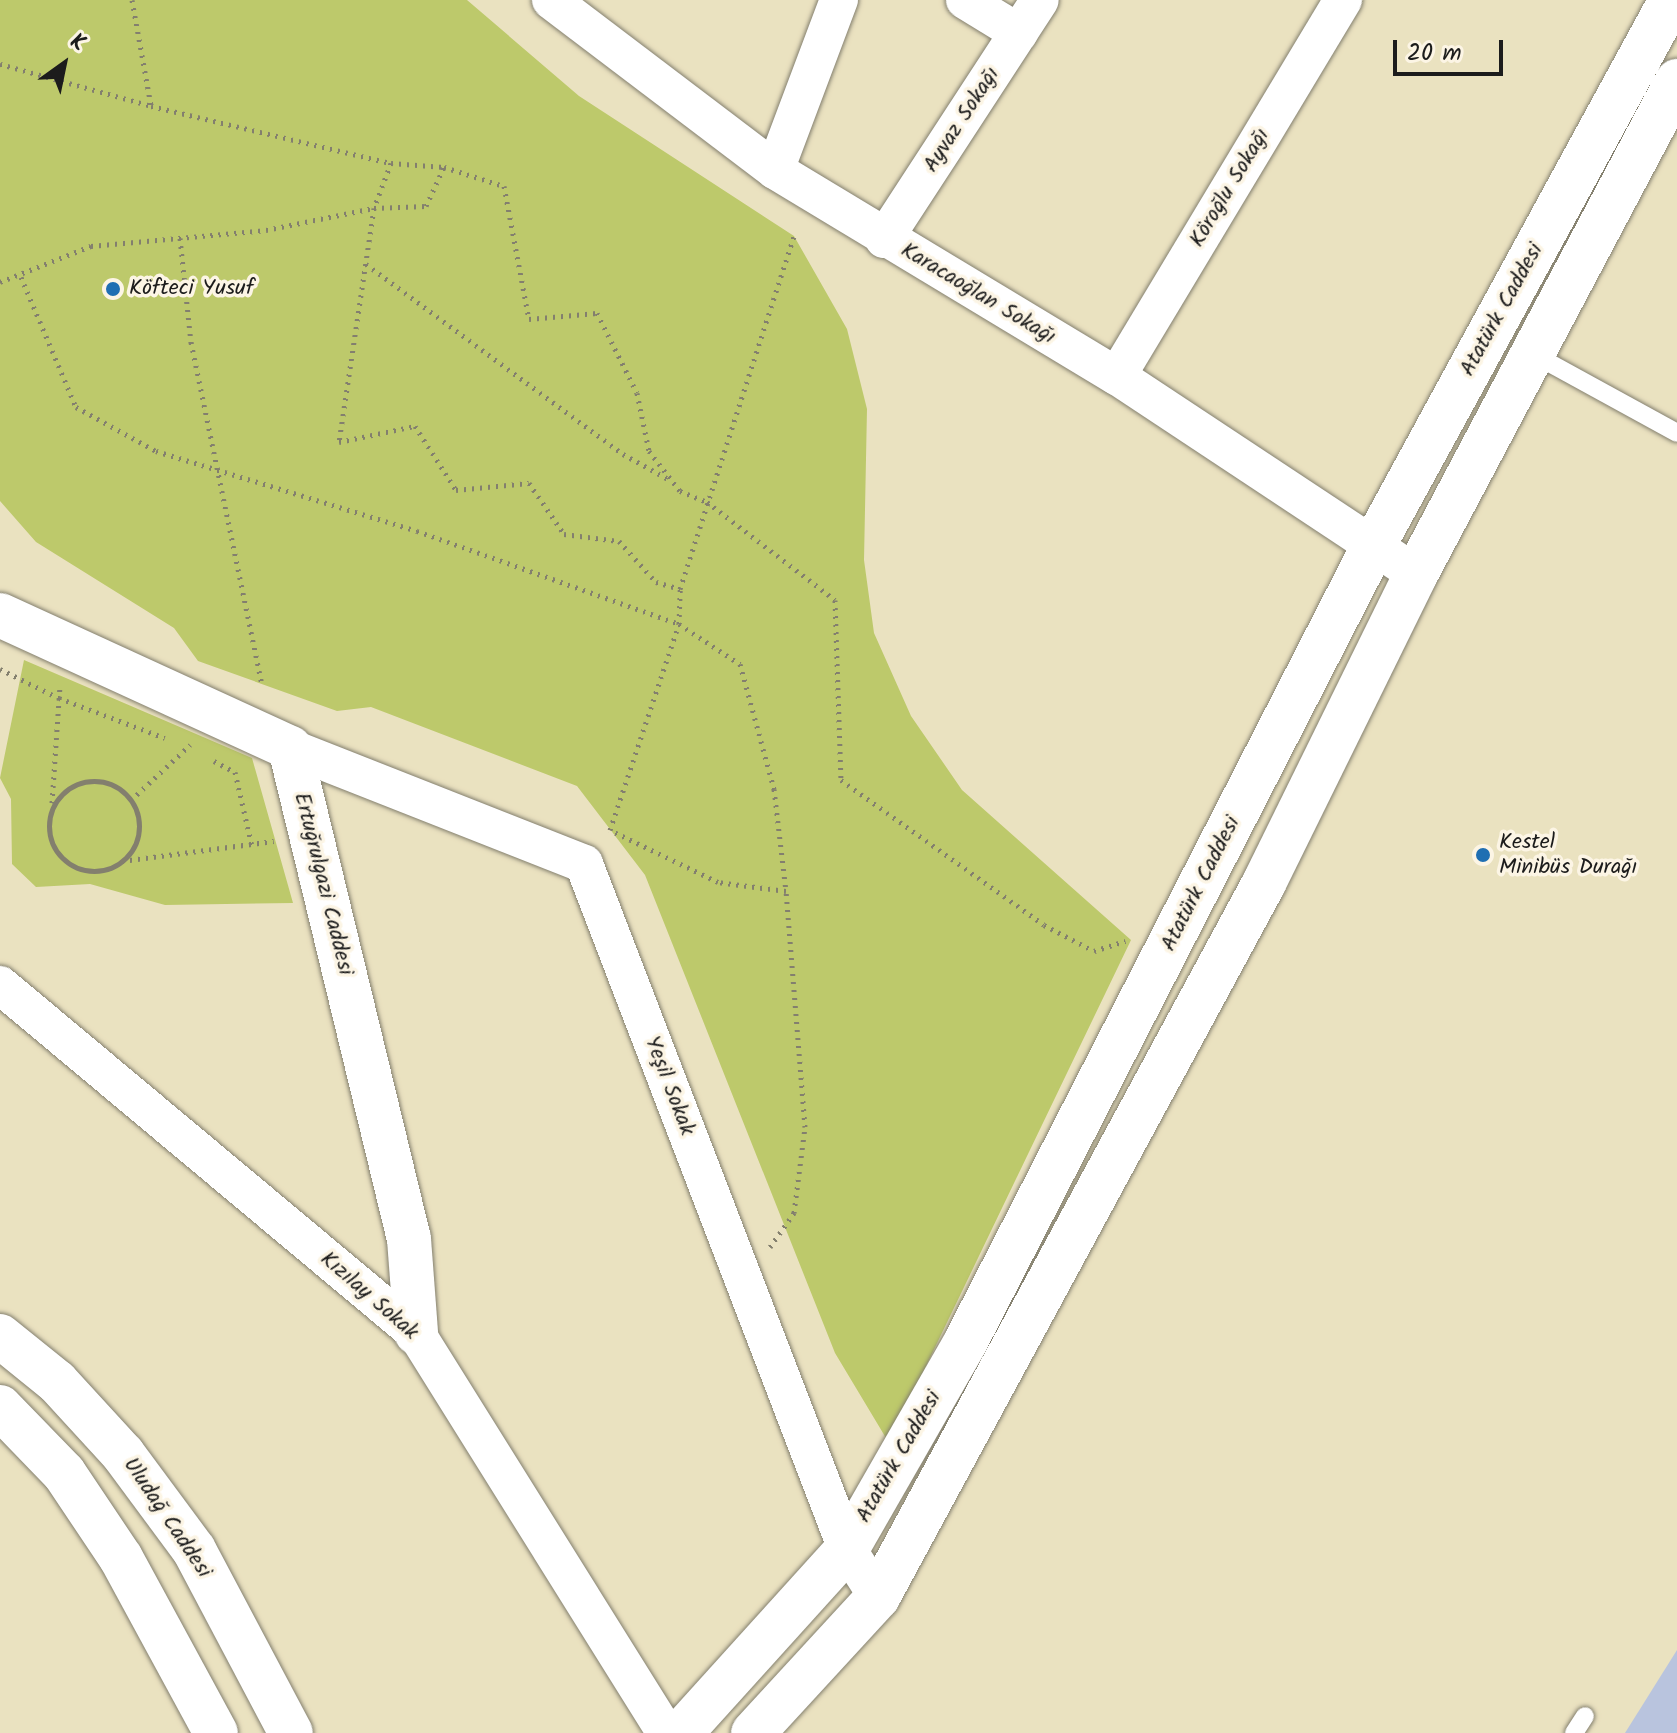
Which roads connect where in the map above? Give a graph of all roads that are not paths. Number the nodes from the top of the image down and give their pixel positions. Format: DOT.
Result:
graph roads {
  1 [pos="551,0"];
  2 [pos="839,0"];
  3 [pos="965,0"];
  4 [pos="1040,0"];
  5 [pos="1343,0"];
  6 [pos="1671,0"];
  7 [pos="1019,33"];
  8 [pos="1677,81"];
  9 [pos="775,170"];
  10 [pos="884,239"];
  11 [pos="1533,354"];
  12 [pos="1117,376"];
  13 [pos="1677,433"];
  14 [pos="1374,545"];
  15 [pos="1416,574"];
  16 [pos="0,615"];
  17 [pos="290,748"];
  18 [pos="0,985"];
  19 [pos="416,1333"];
  20 [pos="0,1336"];
  21 [pos="0,1407"];
  22 [pos="847,1549"];
  23 [pos="878,1597"];
  24 [pos="1585,1716"];
  25 [pos="216,1733"];
  26 [pos="291,1733"];
  27 [pos="666,1733"];
  28 [pos="681,1733"];
  29 [pos="753,1733"];
  30 [pos="1574,1733"];
  1 -- 9 [label="street, Karacaoğlan Sokağı"];
  2 -- 9 [label="street"];
  3 -- 7 [label="street"];
  4 -- 7 [label="street, Ayvaz Sokağı"];
  5 -- 12 [label="street, Köroğlu Sokağı"];
  6 -- 14 [label="main road, Atatürk Caddesi"];
  7 -- 10 [label="street, Ayvaz Sokağı"];
  8 -- 11 [label="main road"];
  9 -- 10 [label="street, Karacaoğlan Sokağı"];
  10 -- 12 [label="street, Karacaoğlan Sokağı"];
  11 -- 13 [label="lane"];
  11 -- 15 [label="main road"];
  12 -- 14 [label="street, Karacaoğlan Sokağı"];
  14 -- 15 [label="street, Karacaoğlan Sokağı"];
  14 -- 22 [label="main road, Atatürk Caddesi"];
  15 -- 23 [label="main road"];
  16 -- 17 [label="main road"];
  17 -- 19 [label="main road, Ertuğrulgazi Caddesi"];
  17 -- 22 [label="street, Yeşil Sokak"];
  18 -- 19 [label="street, Kızılay Sokak"];
  19 -- 27 [label="street, Kızılay Sokak"];
  20 -- 26 [label="main road, Uludağ Caddesi"];
  21 -- 25 [label="main road"];
  22 -- 23 [label="street, Yeşil Sokak"];
  22 -- 28 [label="main road, Atatürk Caddesi"];
  23 -- 29 [label="main road"];
  24 -- 30 [label="lane"];
}
